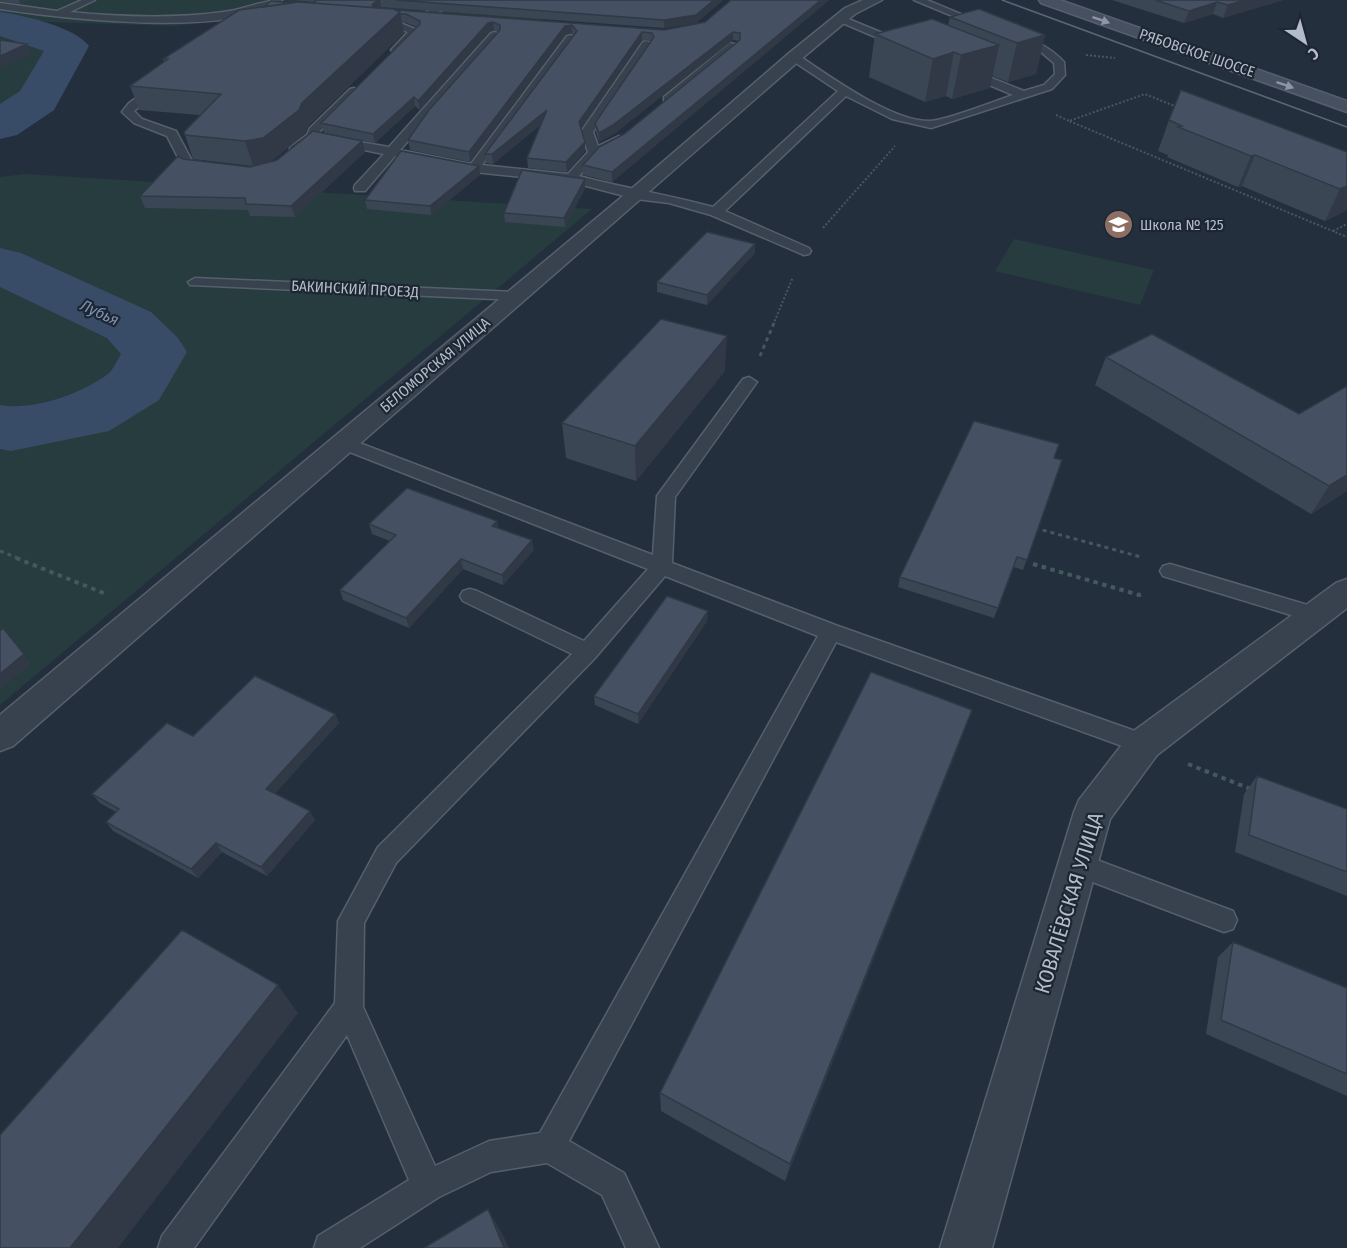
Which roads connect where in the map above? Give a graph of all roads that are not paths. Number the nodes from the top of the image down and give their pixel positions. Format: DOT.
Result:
graph roads {
  1 [pos="90,0"];
  2 [pos="453,0"];
  3 [pos="874,0"];
  4 [pos="919,0"];
  5 [pos="1046,0"];
  6 [pos="273,2"];
  7 [pos="0,6"];
  8 [pos="291,6"];
  9 [pos="56,14"];
  10 [pos="417,14"];
  11 [pos="428,15"];
  12 [pos="452,17"];
  13 [pos="841,19"];
  14 [pos="43,20"];
  15 [pos="362,22"];
  16 [pos="495,35"];
  17 [pos="571,38"];
  18 [pos="648,44"];
  19 [pos="734,45"];
  20 [pos="916,50"];
  21 [pos="390,56"];
  22 [pos="794,57"];
  23 [pos="958,68"];
  24 [pos="365,81"];
  25 [pos="157,86"];
  26 [pos="845,92"];
  27 [pos="1023,95"];
  28 [pos="1347,106"];
  29 [pos="654,110"];
  30 [pos="628,132"];
  31 [pos="313,136"];
  32 [pos="392,150"];
  33 [pos="594,152"];
  34 [pos="282,160"];
  35 [pos="220,168"];
  36 [pos="474,168"];
  37 [pos="571,178"];
  38 [pos="360,188"];
  39 [pos="636,195"];
  40 [pos="717,212"];
  41 [pos="804,251"];
  42 [pos="195,282"];
  43 [pos="516,296"];
  44 [pos="749,382"];
  45 [pos="343,442"];
  46 [pos="662,566"];
  47 [pos="1170,571"];
  48 [pos="1347,591"];
  49 [pos="470,596"];
  50 [pos="1314,614"];
  51 [pos="831,632"];
  52 [pos="587,652"];
  53 [pos="0,736"];
  54 [pos="1143,744"];
  55 [pos="1078,865"];
  56 [pos="1224,920"];
  57 [pos="349,1008"];
  58 [pos="549,1147"];
  59 [pos="428,1186"];
  60 [pos="174,1248"];
  61 [pos="330,1248"];
  62 [pos="643,1248"];
  63 [pos="966,1248"];
  1 -- 9 [label="lane"];
  2 -- 11 [label="lane"];
  3 -- 13 [label="street, БЕЛОМОРСКАЯ УЛИЦА"];
  4 -- 27 [label="lane"];
  5 -- 28 [label="main road, РЯБОВСКОЕ ШОССЕ, one-way"];
  6 -- 8 [label="lane"];
  6 -- 9 [label="lane"];
  7 -- 9 [label="lane"];
  9 -- 14 [label="lane"];
  10 -- 11 [label="lane"];
  11 -- 12 [label="lane"];
  13 -- 20 [label="lane"];
  13 -- 22 [label="street, БЕЛОМОРСКАЯ УЛИЦА"];
  15 -- 21 [label="lane"];
  16 -- 32 [label="lane"];
  17 -- 36 [label="lane"];
  18 -- 33 [label="lane"];
  19 -- 29 [label="lane"];
  22 -- 26 [label="lane"];
  22 -- 39 [label="street, БЕЛОМОРСКАЯ УЛИЦА"];
  23 -- 27 [label="lane"];
  24 -- 31 [label="lane"];
  25 -- 35 [label="lane"];
  26 -- 27 [label="lane"];
  26 -- 40 [label="lane"];
  30 -- 33 [label="lane"];
  31 -- 32 [label="lane"];
  31 -- 34 [label="lane"];
  32 -- 36 [label="lane"];
  32 -- 38 [label="lane"];
  33 -- 37 [label="lane"];
  36 -- 37 [label="lane"];
  37 -- 39 [label="lane"];
  39 -- 40 [label="lane"];
  39 -- 43 [label="street, БЕЛОМОРСКАЯ УЛИЦА"];
  40 -- 41 [label="lane"];
  42 -- 43 [label="lane, БАКИНСКИЙ ПРОЕЗД"];
  43 -- 45 [label="street, БЕЛОМОРСКАЯ УЛИЦА"];
  44 -- 46 [label="lane"];
  45 -- 46 [label="lane"];
  45 -- 53 [label="street, БЕЛОМОРСКАЯ УЛИЦА"];
  46 -- 51 [label="lane"];
  46 -- 52 [label="lane"];
  47 -- 50 [label="lane"];
  48 -- 50 [label="street, КОВАЛЁВСКАЯ УЛИЦА"];
  49 -- 52 [label="lane"];
  50 -- 54 [label="street, КОВАЛЁВСКАЯ УЛИЦА"];
  51 -- 54 [label="lane"];
  51 -- 58 [label="lane"];
  52 -- 57 [label="lane"];
  54 -- 55 [label="street, КОВАЛЁВСКАЯ УЛИЦА"];
  55 -- 56 [label="lane"];
  55 -- 63 [label="street, КОВАЛЁВСКАЯ УЛИЦА"];
  57 -- 59 [label="lane"];
  57 -- 60 [label="lane"];
  58 -- 59 [label="lane"];
  58 -- 62 [label="lane"];
  59 -- 61 [label="lane"];
}
